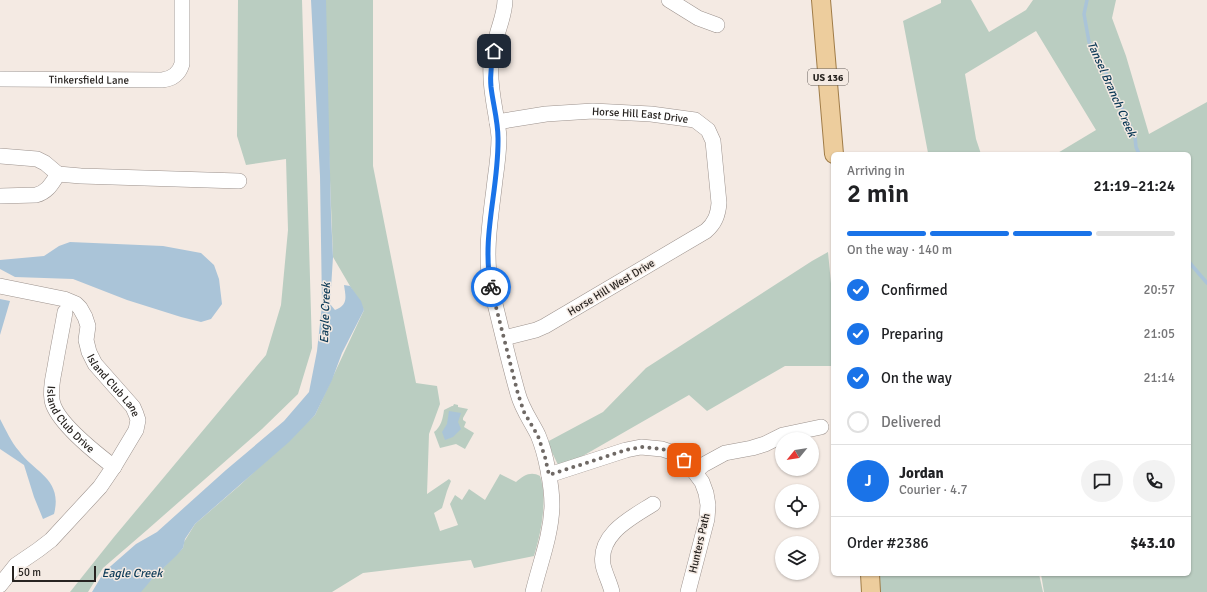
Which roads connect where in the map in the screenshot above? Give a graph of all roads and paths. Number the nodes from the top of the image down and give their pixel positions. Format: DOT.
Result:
graph roads {
  1 [pos="182,0"];
  2 [pos="505,0"];
  3 [pos="669,0"];
  4 [pos="821,0"];
  5 [pos="717,25"];
  6 [pos="0,80"];
  7 [pos="497,122"];
  8 [pos="834,152"];
  9 [pos="0,156"];
  10 [pos="58,174"];
  11 [pos="239,181"];
  12 [pos="0,196"];
  13 [pos="713,224"];
  14 [pos="0,286"];
  15 [pos="65,312"];
  16 [pos="504,338"];
  17 [pos="821,427"];
  18 [pos="114,467"];
  19 [pos="695,472"];
  20 [pos="549,475"];
  21 [pos="653,504"];
  22 [pos="5,567"];
  23 [pos="870,576"];
  24 [pos="0,585"];
  25 [pos="533,592"];
  26 [pos="612,592"];
  27 [pos="688,592"];
  28 [pos="871,592"];
  1 -- 6 [label="street, Tinkersfield Lane"];
  2 -- 7 [label="street"];
  3 -- 5 [label="street"];
  4 -- 8 [label="main road, US 136"];
  7 -- 13 [label="street, Horse Hill East Drive"];
  7 -- 16 [label="street"];
  9 -- 10 [label="street"];
  10 -- 11 [label="street"];
  10 -- 12 [label="street"];
  13 -- 16 [label="street, Horse Hill West Drive"];
  14 -- 18 [label="street, Island Club Lane"];
  15 -- 18 [label="street, Island Club Drive"];
  16 -- 20 [label="street"];
  17 -- 19 [label="street"];
  18 -- 22 [label="street, Island Club Lane"];
  19 -- 20 [label="street, Hunters Path"];
  19 -- 27 [label="street, Hunters Path"];
  20 -- 25 [label="street"];
  21 -- 26 [label="street"];
  22 -- 24 [label="street"];
  23 -- 28 [label="main road"];
}
